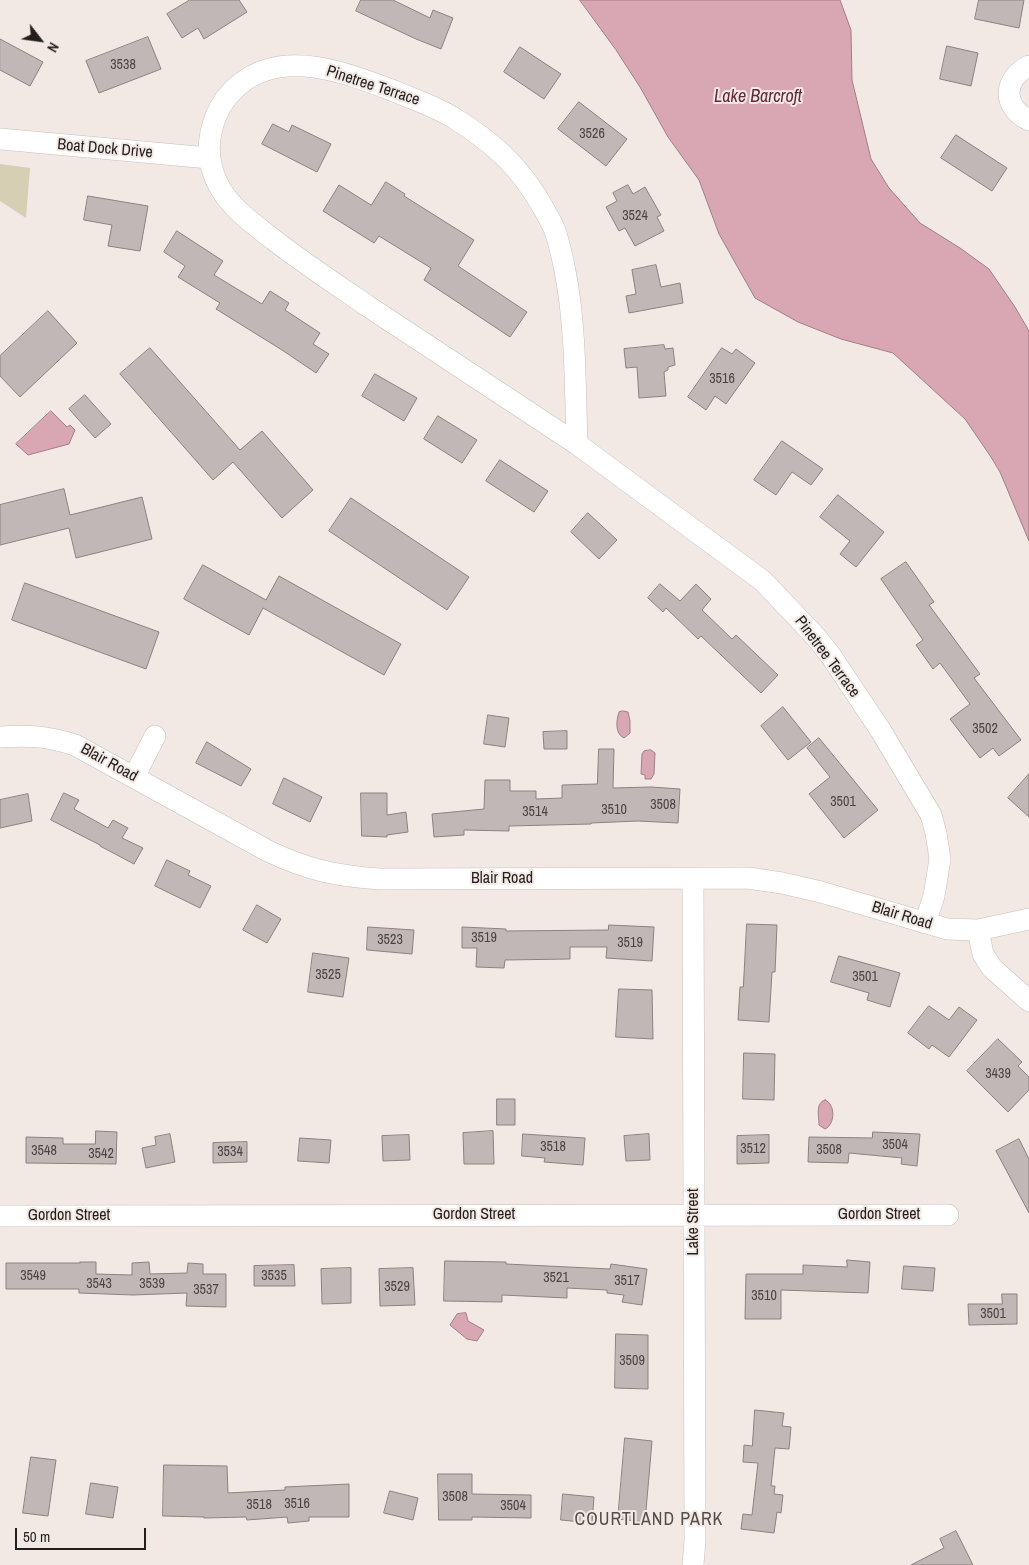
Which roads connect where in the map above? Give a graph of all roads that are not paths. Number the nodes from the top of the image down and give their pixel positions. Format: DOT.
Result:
graph roads {
  1 [pos="1029,66"];
  2 [pos="1029,120"];
  3 [pos="0,139"];
  4 [pos="209,158"];
  5 [pos="577,444"];
  6 [pos="155,736"];
  7 [pos="0,737"];
  8 [pos="134,777"];
  9 [pos="693,879"];
  10 [pos="1029,919"];
  11 [pos="925,923"];
  12 [pos="978,930"];
  13 [pos="1029,1000"];
  14 [pos="694,1215"];
  15 [pos="948,1215"];
  16 [pos="0,1216"];
  17 [pos="692,1565"];
  1 -- 2 [label="street"];
  3 -- 4 [label="street, Boat Dock Drive"];
  4 -- 5 [label="street, Pinetree Terrace"];
  4 -- 5 [label="street, Pinetree Terrace"];
  5 -- 11 [label="street, Pinetree Terrace"];
  6 -- 8 [label="street"];
  7 -- 8 [label="street, Blair Road"];
  8 -- 9 [label="street, Blair Road"];
  9 -- 11 [label="street, Blair Road"];
  9 -- 14 [label="street, Lake Street"];
  10 -- 12 [label="street, Blair Road"];
  11 -- 12 [label="street, Blair Road"];
  12 -- 13 [label="street"];
  14 -- 15 [label="street, Gordon Street"];
  14 -- 16 [label="street, Gordon Street"];
  14 -- 17 [label="street, Lake Street"];
}
